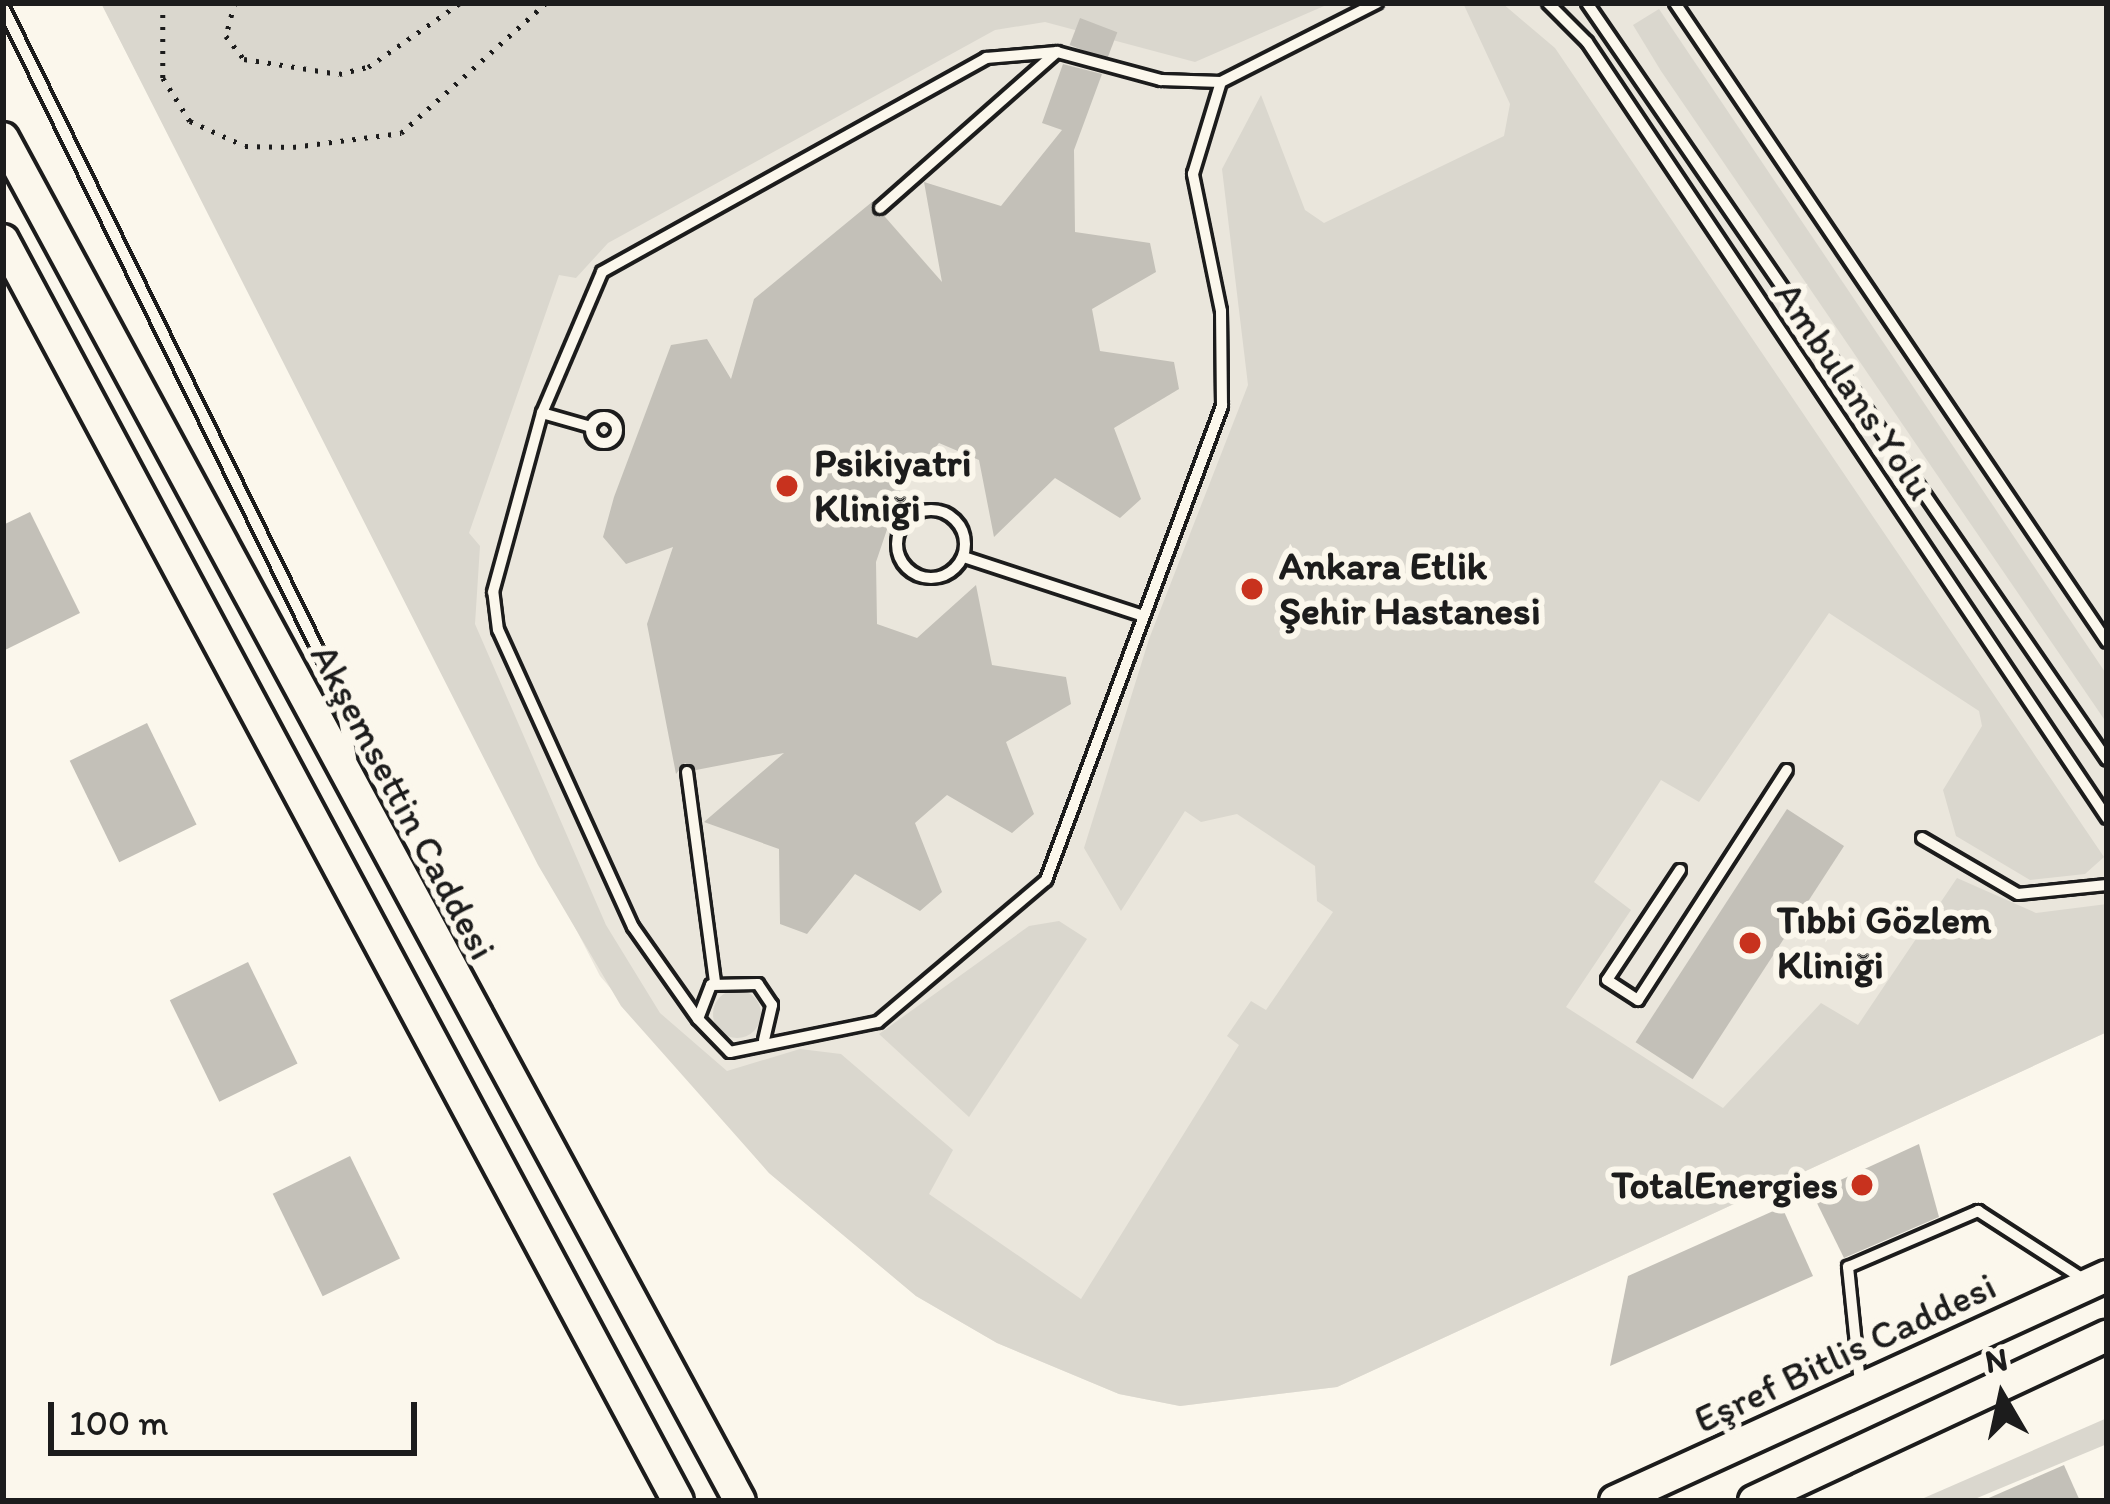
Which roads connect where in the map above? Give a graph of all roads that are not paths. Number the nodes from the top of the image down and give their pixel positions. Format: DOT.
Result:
graph roads {
  1 [pos="1377,3"];
  2 [pos="1548,3"];
  3 [pos="1587,3"];
  4 [pos="1675,3"];
  5 [pos="6,5"];
  6 [pos="1058,52"];
  7 [pos="1221,82"];
  8 [pos="3,138"];
  9 [pos="880,208"];
  10 [pos="3,240"];
  11 [pos="542,413"];
  12 [pos="591,427"];
  13 [pos="964,557"];
  14 [pos="1142,616"];
  15 [pos="2107,642"];
  16 [pos="2107,760"];
  17 [pos="1786,770"];
  18 [pos="687,772"];
  19 [pos="358,803"];
  20 [pos="2107,818"];
  21 [pos="1922,838"];
  22 [pos="1680,870"];
  23 [pos="2107,885"];
  24 [pos="715,983"];
  25 [pos="698,1019"];
  26 [pos="764,1040"];
  27 [pos="2099,1280"];
  28 [pos="2107,1336"];
  29 [pos="1861,1389"];
  30 [pos="716,1461"];
  31 [pos="678,1501"];
  32 [pos="740,1501"];
  33 [pos="765,1501"];
  34 [pos="1615,1501"];
  35 [pos="1754,1501"];
  1 -- 7 [label="lane"];
  2 -- 20 [label="lane, Ambulans Yolu"];
  3 -- 16 [label="lane"];
  4 -- 15 [label="lane"];
  5 -- 19 [label="lane"];
  6 -- 7 [label="lane"];
  6 -- 9 [label="lane"];
  6 -- 11 [label="lane"];
  7 -- 14 [label="lane"];
  8 -- 19 [label="main road, Akşemsettin Caddesi"];
  10 -- 31 [label="main road"];
  11 -- 12 [label="lane"];
  11 -- 25 [label="lane"];
  13 -- 13 [label="lane"];
  13 -- 14 [label="lane"];
  14 -- 26 [label="lane"];
  17 -- 22 [label="lane"];
  18 -- 24 [label="lane"];
  19 -- 30 [label="main road, Akşemsettin Caddesi"];
  21 -- 23 [label="lane"];
  24 -- 25 [label="lane"];
  24 -- 26 [label="lane"];
  25 -- 26 [label="lane"];
  27 -- 29 [label="main road, Eşref Bitlis Caddesi"];
  27 -- 29 [label="lane"];
  28 -- 35 [label="main road"];
  29 -- 34 [label="main road, Eşref Bitlis Caddesi"];
  30 -- 32 [label="main road, Akşemsettin Caddesi"];
  30 -- 33 [label="main road"];
}
